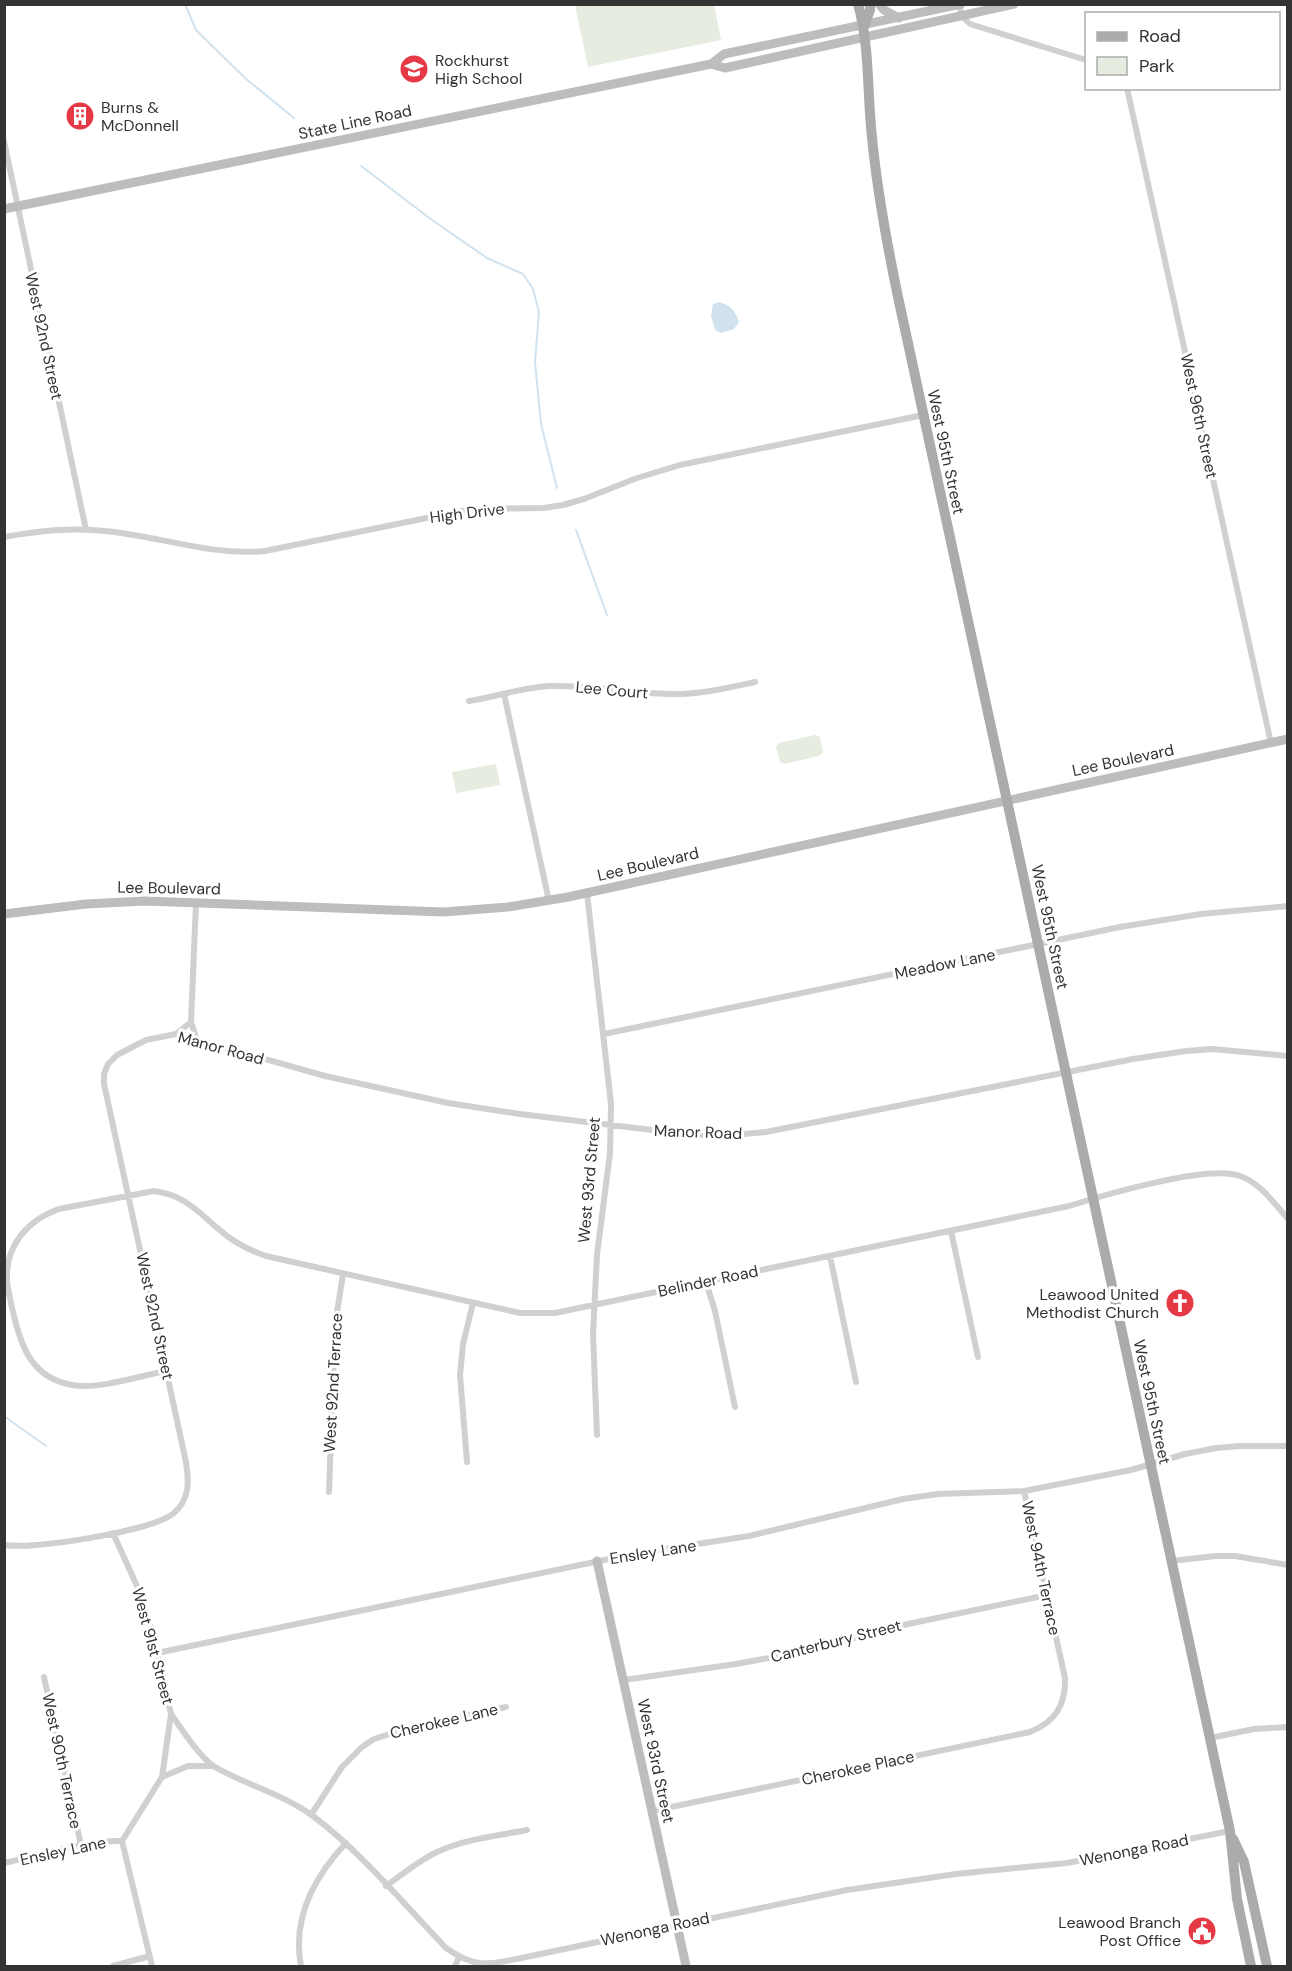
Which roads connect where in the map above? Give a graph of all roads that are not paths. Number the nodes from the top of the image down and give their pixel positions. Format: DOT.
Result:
graph roads {
  1 [pos="858,4"];
  2 [pos="870,4"];
  3 [pos="879,4"];
  4 [pos="1014,4"];
  5 [pos="960,5"];
  6 [pos="962,16"];
  7 [pos="899,18"];
  8 [pos="864,26"];
  9 [pos="864,37"];
  10 [pos="1085,60"];
  11 [pos="711,64"];
  12 [pos="1127,90"];
  13 [pos="4,141"];
  14 [pos="18,207"];
  15 [pos="4,209"];
  16 [pos="923,415"];
  17 [pos="86,530"];
  18 [pos="4,537"];
  19 [pos="755,682"];
  20 [pos="504,694"];
  21 [pos="469,701"];
  22 [pos="1287,739"];
  23 [pos="1271,743"];
  24 [pos="1007,801"];
  25 [pos="587,893"];
  26 [pos="549,901"];
  27 [pos="196,903"];
  28 [pos="1287,906"];
  29 [pos="4,914"];
  30 [pos="1038,945"];
  31 [pos="191,1022"];
  32 [pos="176,1034"];
  33 [pos="604,1034"];
  34 [pos="197,1040"];
  35 [pos="1287,1056"];
  36 [pos="115,1057"];
  37 [pos="1066,1073"];
  38 [pos="610,1126"];
  39 [pos="129,1195"];
  40 [pos="1093,1198"];
  41 [pos="1287,1219"];
  42 [pos="951,1230"];
  43 [pos="830,1256"];
  44 [pos="343,1274"];
  45 [pos="706,1282"];
  46 [pos="473,1303"];
  47 [pos="594,1305"];
  48 [pos="978,1357"];
  49 [pos="166,1371"];
  50 [pos="856,1382"];
  51 [pos="735,1407"];
  52 [pos="597,1435"];
  53 [pos="1287,1446"];
  54 [pos="467,1462"];
  55 [pos="1150,1465"];
  56 [pos="1024,1491"];
  57 [pos="329,1492"];
  58 [pos="113,1533"];
  59 [pos="4,1545"];
  60 [pos="597,1561"];
  61 [pos="1171,1562"];
  62 [pos="1287,1565"];
  63 [pos="1047,1595"];
  64 [pos="157,1653"];
  65 [pos="44,1677"];
  66 [pos="624,1680"];
  67 [pos="507,1707"];
  68 [pos="1058,1712"];
  69 [pos="171,1714"];
  70 [pos="1287,1727"];
  71 [pos="1209,1738"];
  72 [pos="212,1766"];
  73 [pos="162,1777"];
  74 [pos="652,1811"];
  75 [pos="311,1815"];
  76 [pos="527,1830"];
  77 [pos="1230,1831"];
  78 [pos="122,1841"];
  79 [pos="345,1843"];
  80 [pos="81,1845"];
  81 [pos="4,1863"];
  82 [pos="386,1886"];
  83 [pos="676,1925"];
  84 [pos="150,1956"];
  85 [pos="459,1958"];
  86 [pos="113,1966"];
  87 [pos="152,1966"];
  88 [pos="301,1966"];
  89 [pos="455,1966"];
  90 [pos="686,1966"];
  91 [pos="1251,1966"];
  92 [pos="1267,1966"];
  1 -- 8 [label="main road"];
  2 -- 8 [label="main road"];
  3 -- 7 [label="street"];
  4 -- 6 [label="street, State Line Road"];
  5 -- 6 [label="street"];
  5 -- 7 [label="street, State Line Road"];
  6 -- 9 [label="street, State Line Road"];
  6 -- 10 [label="street"];
  7 -- 8 [label="street, State Line Road"];
  8 -- 9 [label="main road, West 95th Street"];
  8 -- 11 [label="street, State Line Road"];
  9 -- 11 [label="street, State Line Road"];
  9 -- 16 [label="main road, West 95th Street"];
  11 -- 14 [label="street, State Line Road"];
  12 -- 23 [label="street, West 96th Street"];
  13 -- 14 [label="street, West 92nd Street"];
  14 -- 15 [label="street, State Line Road"];
  14 -- 17 [label="street, West 92nd Street"];
  16 -- 17 [label="street, High Drive"];
  16 -- 24 [label="main road, West 95th Street"];
  17 -- 18 [label="street, High Drive"];
  19 -- 20 [label="street, Lee Court"];
  20 -- 21 [label="street, Lee Court"];
  20 -- 26 [label="street"];
  22 -- 23 [label="street, Lee Boulevard"];
  23 -- 24 [label="street, Lee Boulevard"];
  24 -- 25 [label="street, Lee Boulevard"];
  24 -- 30 [label="main road, West 95th Street"];
  25 -- 26 [label="street, Lee Boulevard"];
  25 -- 33 [label="street, West 93rd Street"];
  26 -- 27 [label="street, Lee Boulevard"];
  27 -- 29 [label="street, Lee Boulevard"];
  27 -- 31 [label="street"];
  28 -- 30 [label="street, Meadow Lane"];
  30 -- 33 [label="street, Meadow Lane"];
  30 -- 37 [label="main road, West 95th Street"];
  31 -- 32 [label="street"];
  31 -- 34 [label="street"];
  32 -- 34 [label="street, Manor Road"];
  32 -- 36 [label="street, Manor Road"];
  33 -- 38 [label="street, West 93rd Street"];
  34 -- 38 [label="street, Manor Road"];
  35 -- 37 [label="street, Manor Road"];
  36 -- 39 [label="street, West 92nd Street"];
  37 -- 38 [label="street, Manor Road"];
  37 -- 40 [label="main road, West 95th Street"];
  38 -- 47 [label="street, West 93rd Street"];
  39 -- 44 [label="street, Belinder Road"];
  39 -- 49 [label="street, West 92nd Street"];
  39 -- 49 [label="street, Belinder Road"];
  40 -- 41 [label="street, Belinder Road"];
  40 -- 42 [label="street, Belinder Road"];
  40 -- 55 [label="main road, West 95th Street"];
  42 -- 43 [label="street, Belinder Road"];
  42 -- 48 [label="street"];
  43 -- 45 [label="street, Belinder Road"];
  43 -- 50 [label="street"];
  44 -- 46 [label="street, Belinder Road"];
  44 -- 57 [label="street, West 92nd Terrace"];
  45 -- 47 [label="street, Belinder Road"];
  45 -- 51 [label="street"];
  46 -- 47 [label="street, Belinder Road"];
  46 -- 54 [label="street"];
  47 -- 52 [label="street, West 93rd Street"];
  49 -- 58 [label="street, West 92nd Street"];
  53 -- 55 [label="street, Ensley Lane"];
  55 -- 56 [label="street, Ensley Lane"];
  55 -- 61 [label="main road, West 95th Street"];
  56 -- 60 [label="street, Ensley Lane"];
  56 -- 63 [label="street, West 94th Terrace"];
  58 -- 59 [label="street"];
  58 -- 64 [label="street, West 91st Street"];
  60 -- 64 [label="street, Ensley Lane"];
  60 -- 66 [label="street, West 93rd Street"];
  61 -- 62 [label="street"];
  61 -- 71 [label="main road, West 95th Street"];
  63 -- 66 [label="street, Canterbury Street"];
  63 -- 68 [label="street, West 94th Terrace"];
  64 -- 69 [label="street, West 91st Street"];
  65 -- 80 [label="street, West 90th Terrace"];
  66 -- 74 [label="street, West 93rd Street"];
  67 -- 75 [label="street, Cherokee Lane"];
  68 -- 74 [label="street, Cherokee Place"];
  69 -- 72 [label="street, Wenonga Road"];
  69 -- 73 [label="street, West 91st Street"];
  70 -- 71 [label="street"];
  71 -- 77 [label="main road, West 95th Street"];
  72 -- 73 [label="street"];
  72 -- 75 [label="street, Wenonga Road"];
  73 -- 78 [label="street, West 91st Street"];
  74 -- 83 [label="street, West 93rd Street"];
  75 -- 79 [label="street, Wenonga Road"];
  76 -- 82 [label="street"];
  77 -- 83 [label="street, Wenonga Road"];
  77 -- 91 [label="main road, West 95th Street"];
  77 -- 92 [label="main road, West 95th Street"];
  78 -- 80 [label="street, Ensley Lane"];
  78 -- 84 [label="street"];
  79 -- 82 [label="street, Wenonga Road"];
  79 -- 88 [label="street"];
  80 -- 81 [label="street, Ensley Lane"];
  82 -- 85 [label="street, Wenonga Road"];
  83 -- 85 [label="street, Wenonga Road"];
  83 -- 90 [label="street, West 93rd Street"];
  84 -- 86 [label="street"];
  84 -- 87 [label="street"];
  85 -- 89 [label="street"];
}
